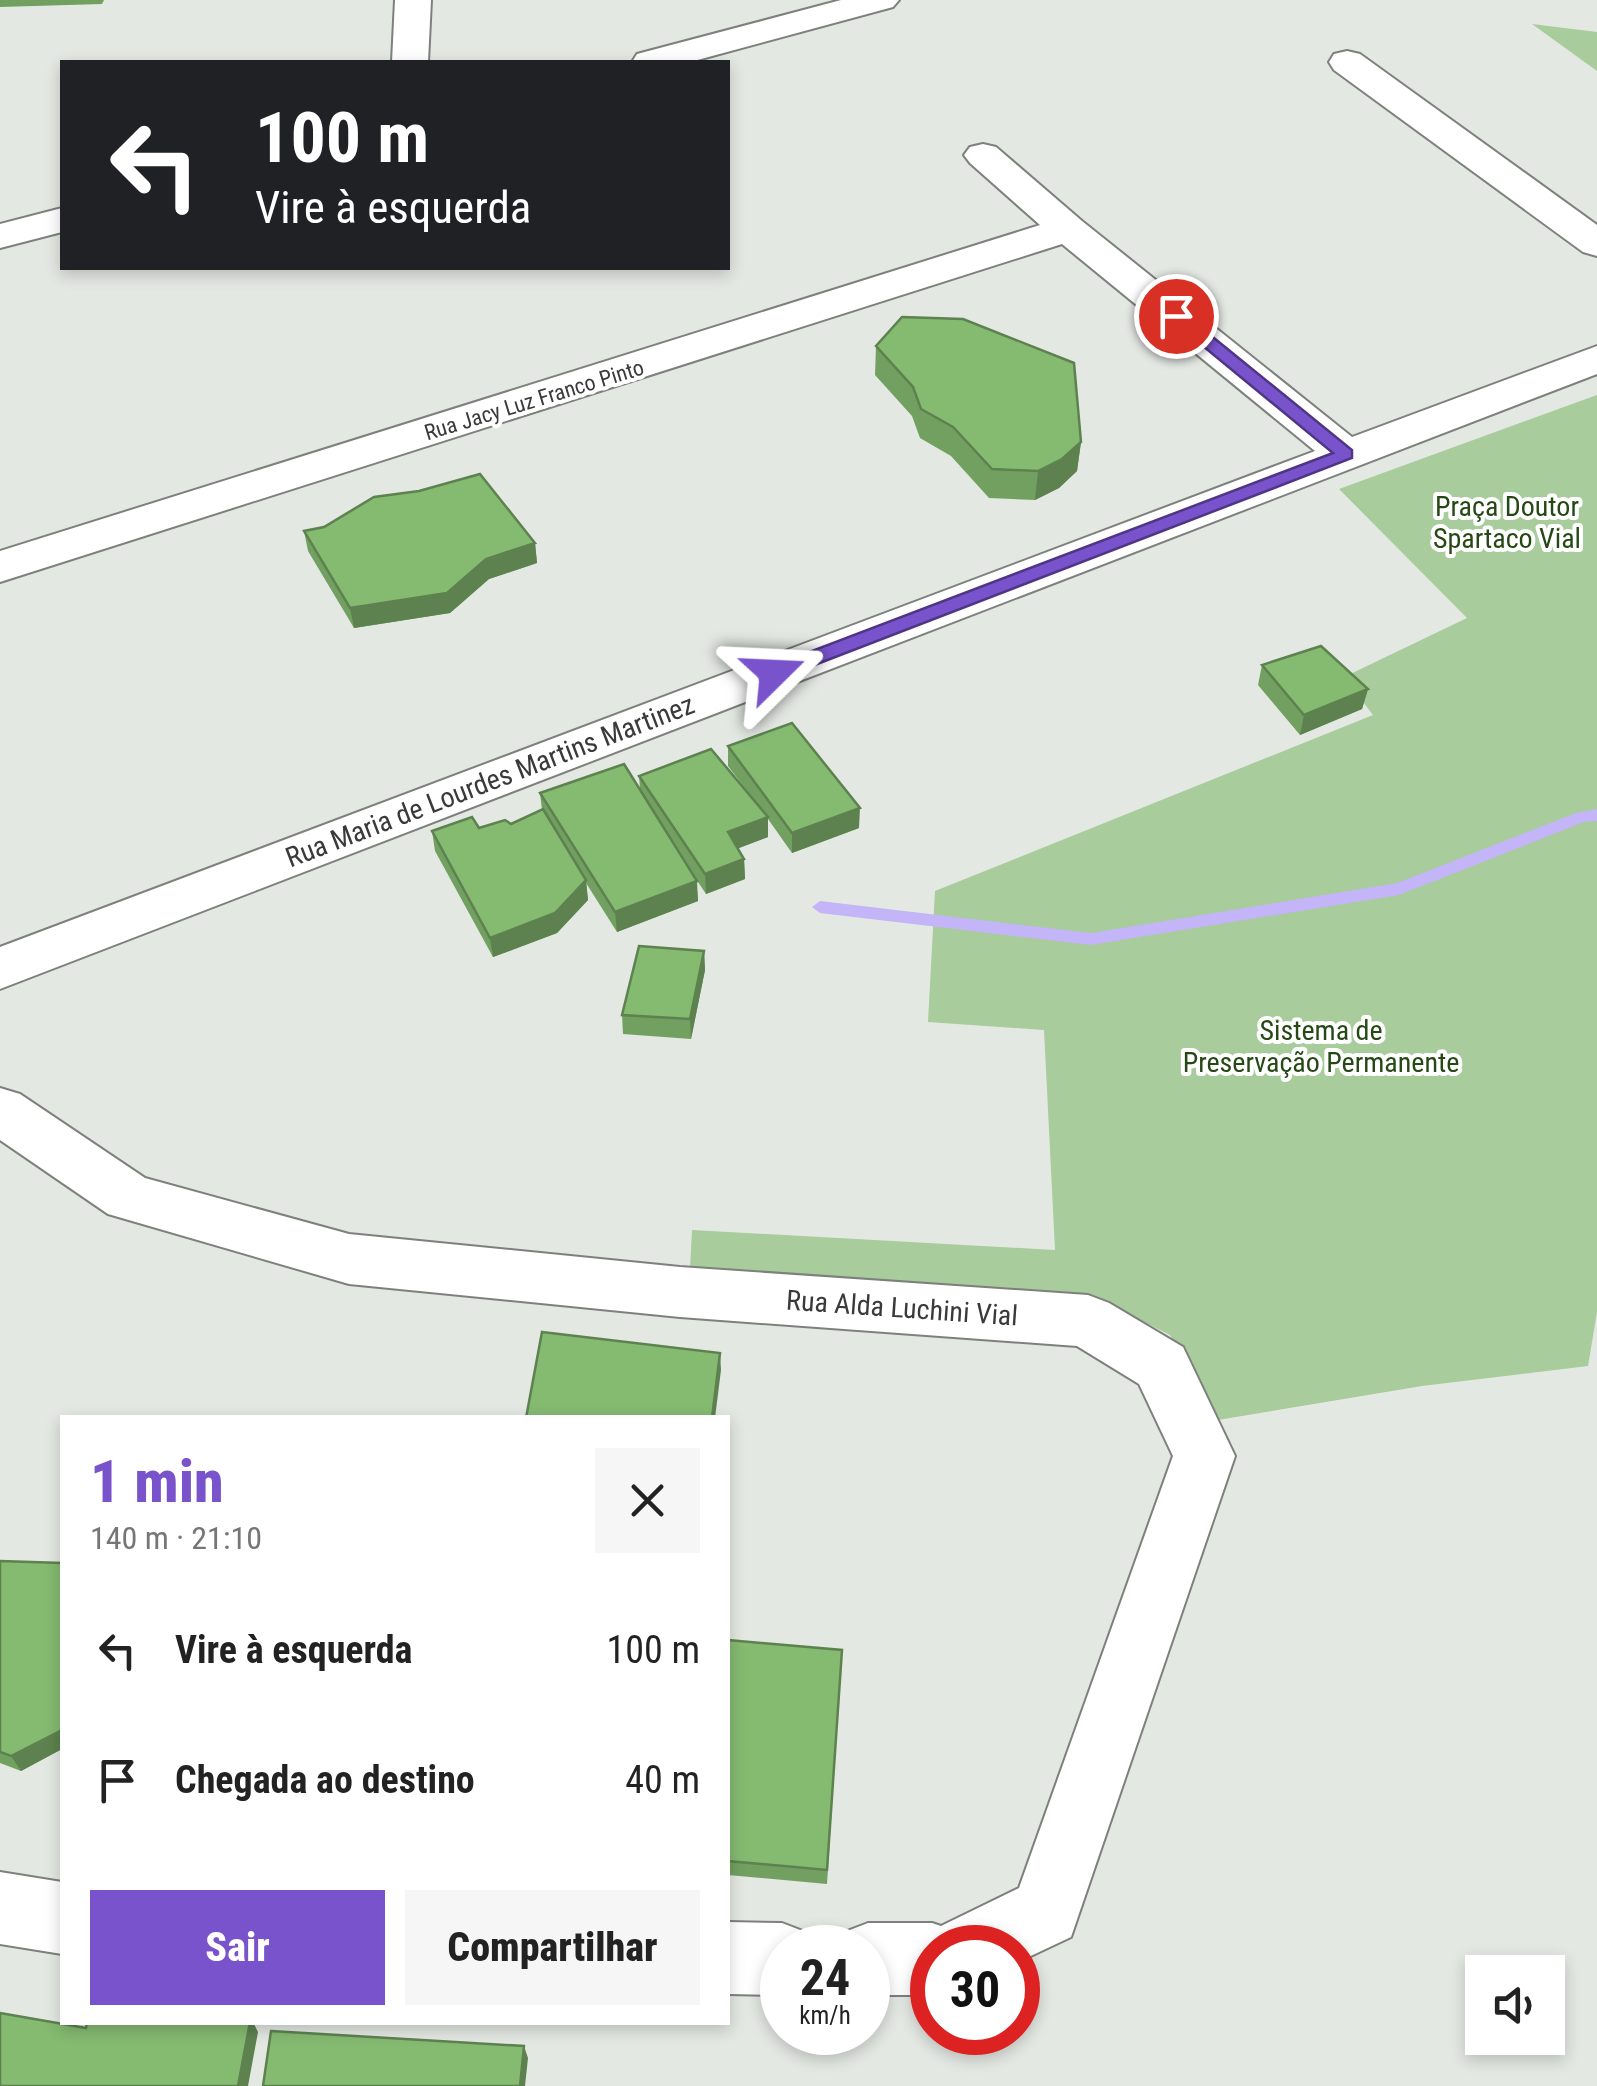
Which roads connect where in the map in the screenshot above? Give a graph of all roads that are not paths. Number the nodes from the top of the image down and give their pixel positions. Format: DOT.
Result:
graph roads {
  1 [pos="413,0"];
  2 [pos="881,0"];
  3 [pos="410,60"];
  4 [pos="657,60"];
  5 [pos="1348,62"];
  6 [pos="983,154"];
  7 [pos="60,221"];
  8 [pos="1068,230"];
  9 [pos="0,236"];
  10 [pos="1597,244"];
  11 [pos="1597,359"];
  12 [pos="1346,454"];
  13 [pos="0,567"];
  14 [pos="0,968"];
  15 [pos="0,1110"];
  16 [pos="0,1908"];
  17 [pos="60,1918"];
  18 [pos="1018,1925"];
  19 [pos="730,1958"];
  20 [pos="760,1958"];
  1 -- 3 [label="street"];
  2 -- 4 [label="street"];
  5 -- 10 [label="street"];
  6 -- 8 [label="street"];
  7 -- 9 [label="street"];
  8 -- 12 [label="street"];
  8 -- 13 [label="street, Rua Jacy Luz Franco Pinto"];
  11 -- 12 [label="street, Rua Maria de Lourdes Martins Martinez"];
  12 -- 14 [label="street, Rua Maria de Lourdes Martins Martinez"];
  15 -- 18 [label="street, Rua Alda Luchini Vial"];
  16 -- 17 [label="street"];
  19 -- 20 [label="street"];
}
